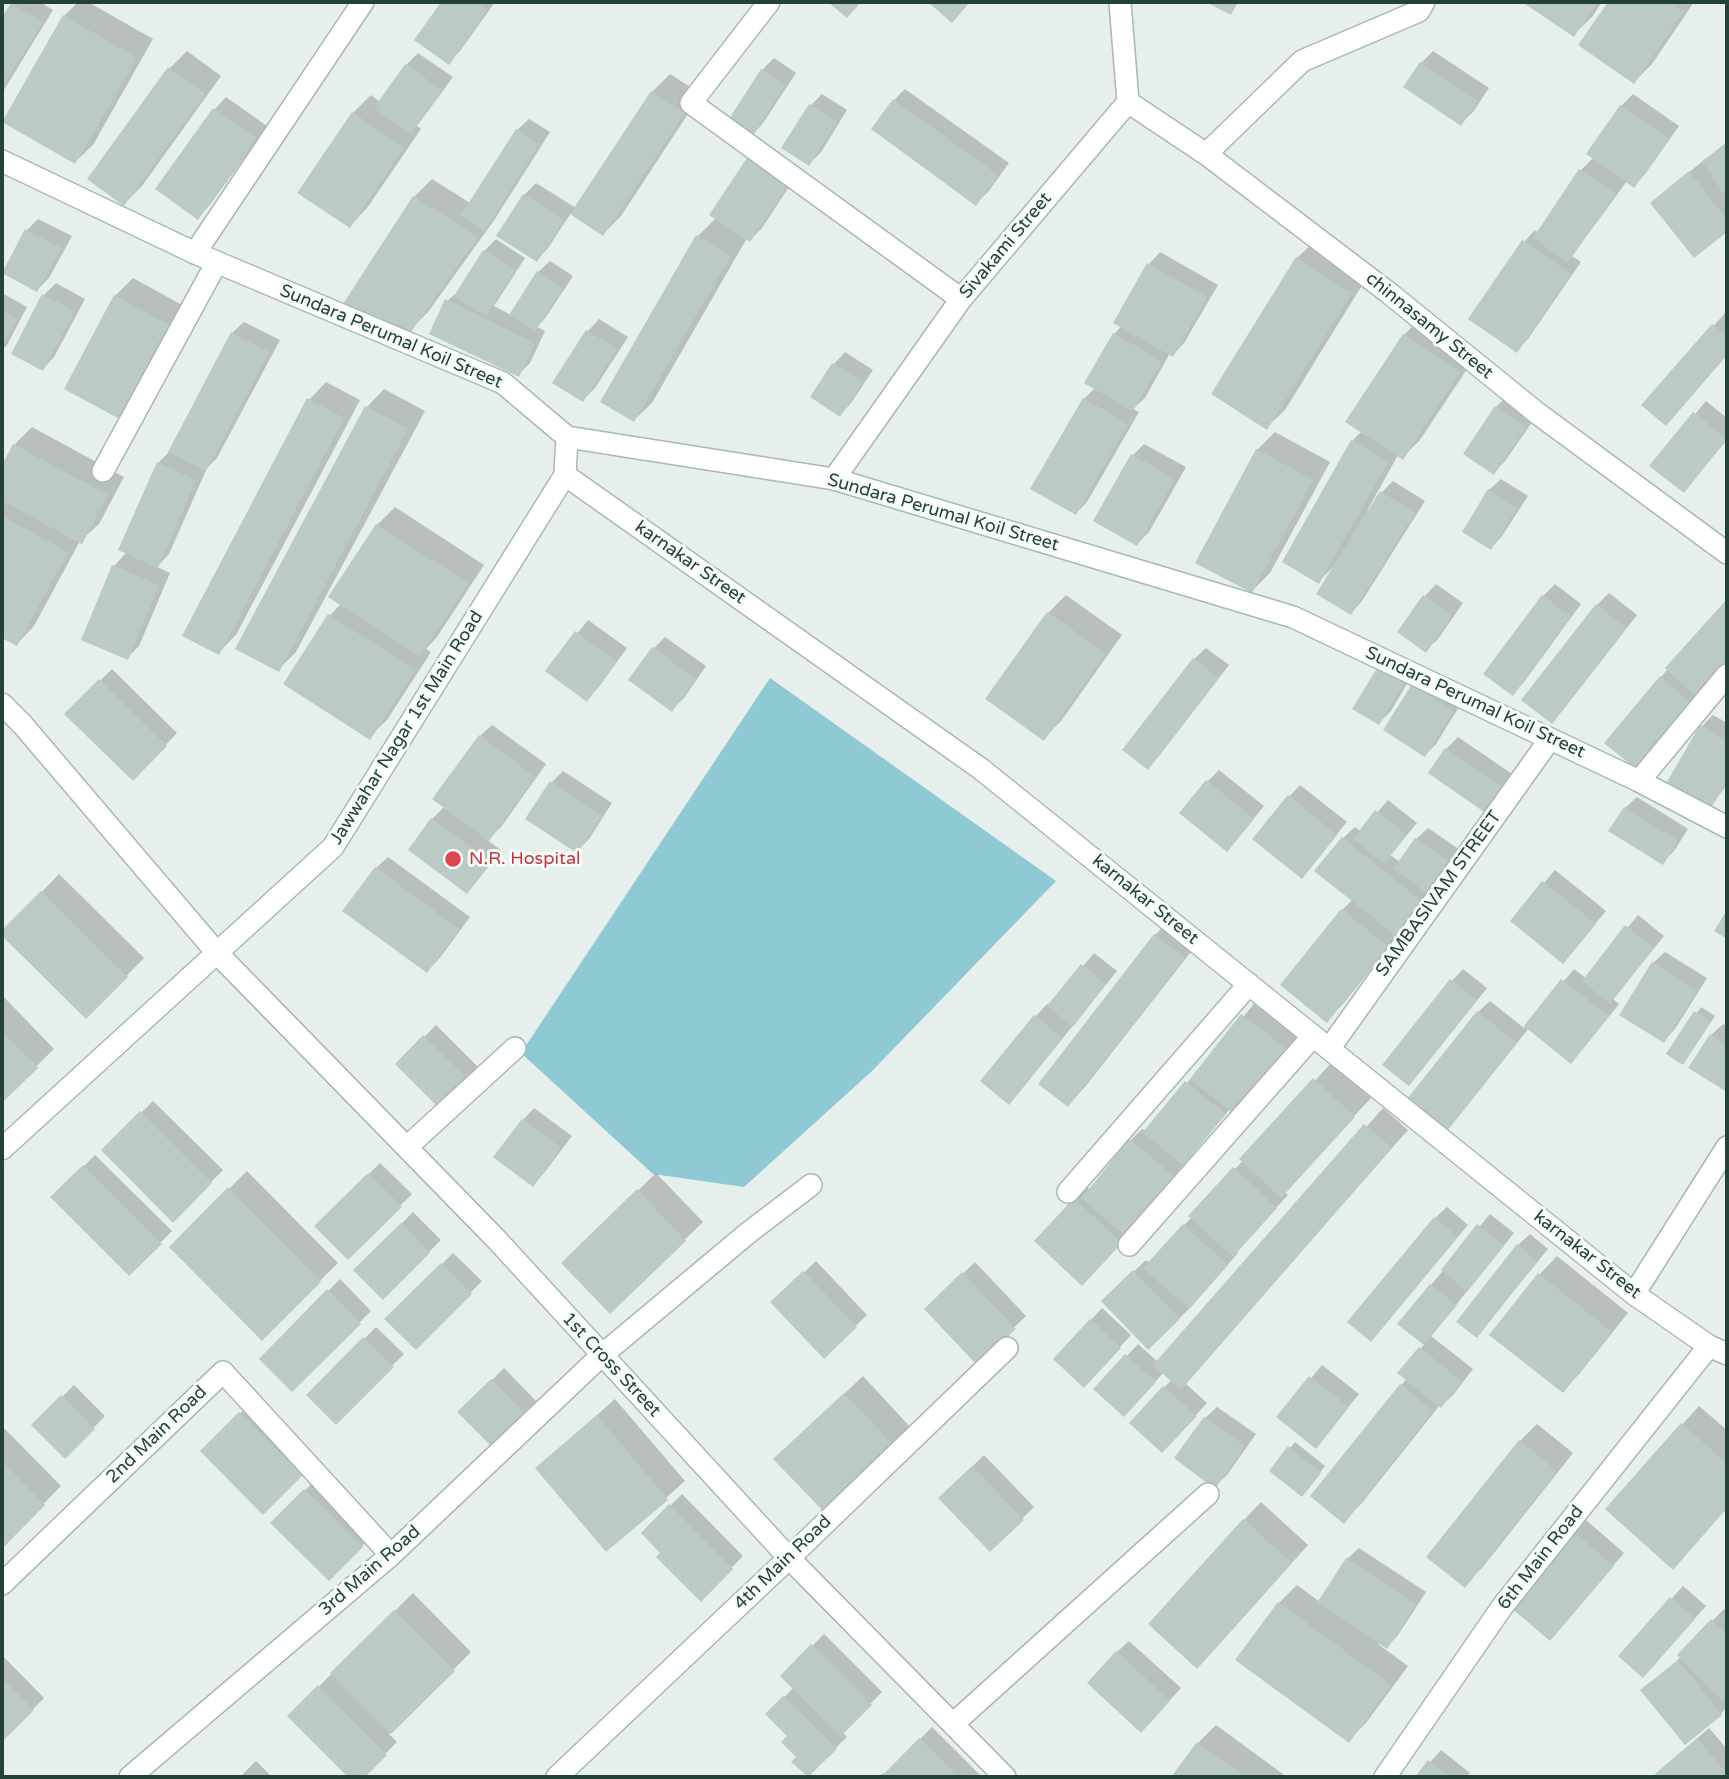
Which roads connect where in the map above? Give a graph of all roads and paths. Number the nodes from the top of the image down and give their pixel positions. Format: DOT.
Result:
graph roads {
  1 [pos="363,2"];
  2 [pos="769,2"];
  3 [pos="1120,2"];
  4 [pos="1424,2"];
  5 [pos="1128,102"];
  6 [pos="1206,154"];
  7 [pos="2,161"];
  8 [pos="195,253"];
  9 [pos="217,262"];
  10 [pos="961,299"];
  11 [pos="568,437"];
  12 [pos="103,471"];
  13 [pos="565,475"];
  14 [pos="834,479"];
  15 [pos="1727,553"];
  16 [pos="1727,676"];
  17 [pos="2,704"];
  18 [pos="1550,739"];
  19 [pos="1639,781"];
  20 [pos="1727,827"];
  21 [pos="217,953"];
  22 [pos="1249,984"];
  23 [pos="1321,1042"];
  24 [pos="515,1048"];
  25 [pos="408,1147"];
  26 [pos="1727,1147"];
  27 [pos="2,1149"];
  28 [pos="811,1185"];
  29 [pos="1068,1192"];
  30 [pos="1129,1245"];
  31 [pos="1634,1294"];
  32 [pos="1007,1348"];
  33 [pos="1718,1350"];
  34 [pos="602,1355"];
  35 [pos="1208,1494"];
  36 [pos="391,1555"];
  37 [pos="789,1558"];
  38 [pos="2,1584"];
  39 [pos="953,1724"];
  40 [pos="130,1777"];
  41 [pos="557,1777"];
  42 [pos="1005,1777"];
  43 [pos="1385,1777"];
  1 -- 8 [label="street"];
  2 -- 10 [label="street"];
  3 -- 5 [label="street"];
  4 -- 6 [label="street"];
  5 -- 6 [label="street, chinnasamy Street"];
  5 -- 10 [label="street, Sivakami Street"];
  6 -- 15 [label="street, chinnasamy Street"];
  7 -- 8 [label="street, Sundara Perumal Koil Street"];
  8 -- 9 [label="street, Sundara Perumal Koil Street"];
  9 -- 11 [label="street, Sundara Perumal Koil Street"];
  9 -- 12 [label="street"];
  10 -- 14 [label="street, Sivakami Street"];
  11 -- 13 [label="street, Jawwahar Nagar 1st Main Road"];
  11 -- 14 [label="street, Sundara Perumal Koil Street"];
  13 -- 21 [label="street, Jawwahar Nagar 1st Main Road"];
  13 -- 22 [label="street, karnakar Street"];
  14 -- 18 [label="street, Sundara Perumal Koil Street"];
  16 -- 19 [label="street"];
  17 -- 21 [label="street, 1st Cross Street"];
  18 -- 19 [label="street, Sundara Perumal Koil Street"];
  18 -- 23 [label="street, SAMBASIVAM STREET"];
  19 -- 20 [label="street, Sundara Perumal Koil Street"];
  21 -- 25 [label="street, 1st Cross Street"];
  21 -- 27 [label="street, Jawwahar Nagar 1st Main Road"];
  22 -- 23 [label="street, karnakar Street"];
  22 -- 29 [label="street"];
  23 -- 30 [label="street, SAMBASIVAM STREET"];
  23 -- 31 [label="street, karnakar Street"];
  24 -- 25 [label="street"];
  25 -- 34 [label="street, 1st Cross Street"];
  26 -- 31 [label="street"];
  28 -- 34 [label="street, 3rd Main Road"];
  31 -- 33 [label="street, karnakar Street"];
  32 -- 37 [label="street, 4th Main Road"];
  33 -- 43 [label="street, 6th Main Road"];
  34 -- 36 [label="street, 3rd Main Road"];
  34 -- 37 [label="street, 1st Cross Street"];
  35 -- 39 [label="street"];
  36 -- 38 [label="street, 2nd Main Road"];
  36 -- 40 [label="street, 3rd Main Road"];
  37 -- 39 [label="street, 1st Cross Street"];
  37 -- 41 [label="street, 4th Main Road"];
  39 -- 42 [label="street, 1st Cross Street"];
}
